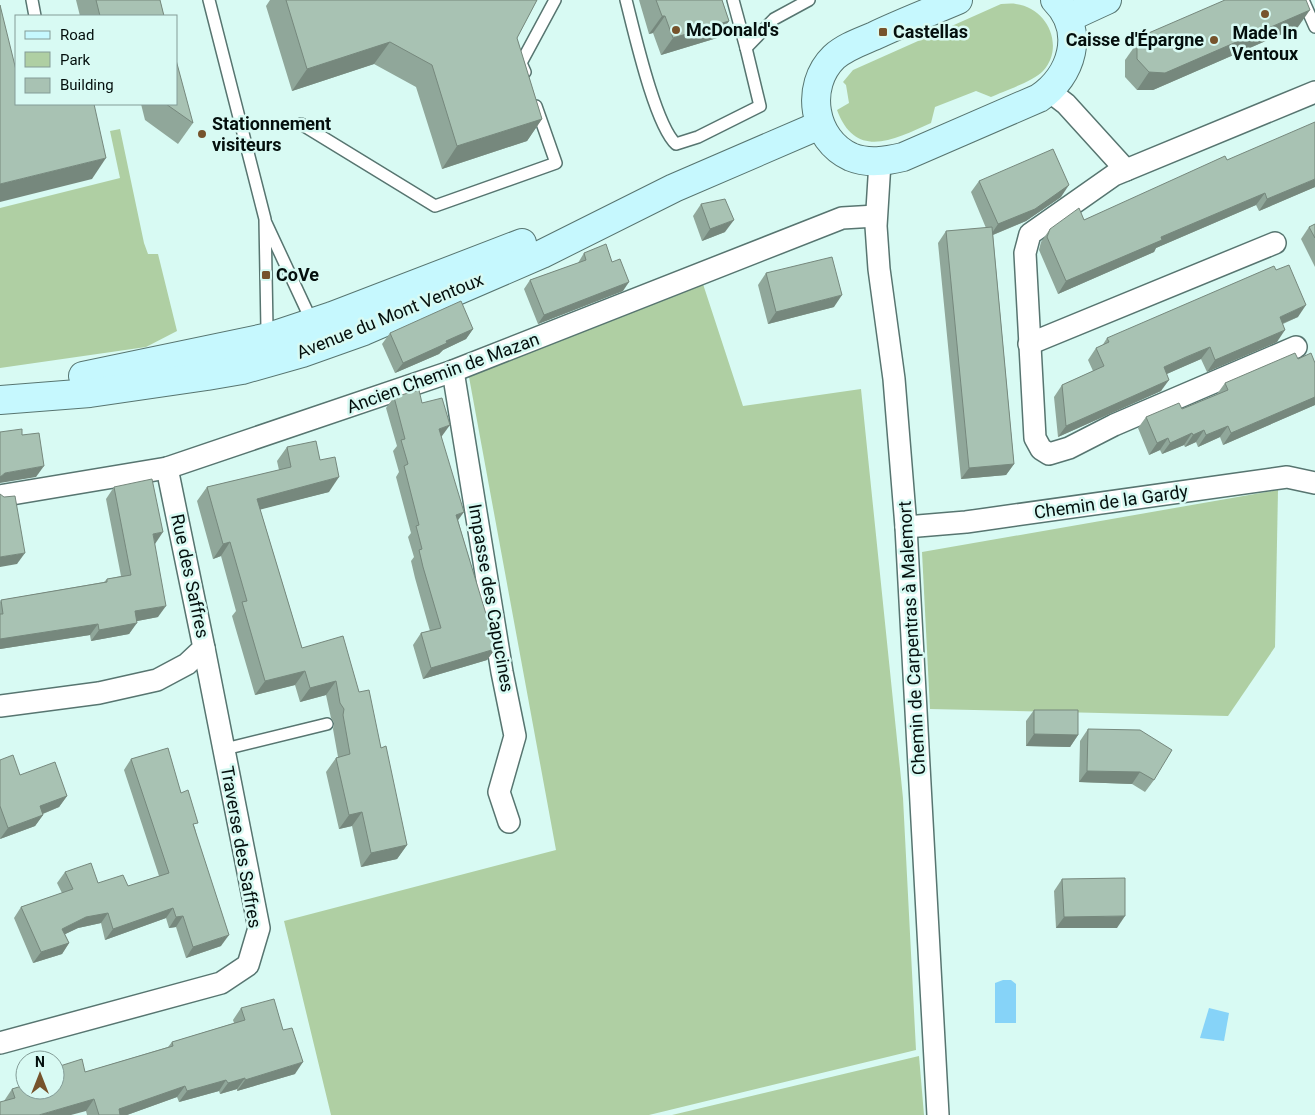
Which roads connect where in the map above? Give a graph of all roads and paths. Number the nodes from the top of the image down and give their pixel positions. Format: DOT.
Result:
graph roads {
  1 [pos="32,0"];
  2 [pos="209,0"];
  3 [pos="555,0"];
  4 [pos="626,0"];
  5 [pos="733,0"];
  6 [pos="958,0"];
  7 [pos="1107,0"];
  8 [pos="1303,0"];
  9 [pos="806,1"];
  10 [pos="1062,9"];
  11 [pos="35,15"];
  12 [pos="1315,27"];
  13 [pos="746,48"];
  14 [pos="1049,91"];
  15 [pos="1315,92"];
  16 [pos="301,124"];
  17 [pos="820,125"];
  18 [pos="880,162"];
  19 [pos="1126,170"];
  20 [pos="876,216"];
  21 [pos="265,219"];
  22 [pos="1275,243"];
  23 [pos="321,333"];
  24 [pos="280,341"];
  25 [pos="1029,344"];
  26 [pos="1296,347"];
  27 [pos="453,371"];
  28 [pos="207,376"];
  29 [pos="0,392"];
  30 [pos="0,400"];
  31 [pos="167,468"];
  32 [pos="1314,481"];
  33 [pos="0,496"];
  34 [pos="906,527"];
  35 [pos="204,648"];
  36 [pos="0,706"];
  37 [pos="327,724"];
  38 [pos="225,749"];
  39 [pos="509,822"];
  40 [pos="0,1043"];
  41 [pos="938,1115"];
  1 -- 11 [label="lane"];
  2 -- 21 [label="lane"];
  3 -- 16 [label="lane"];
  4 -- 13 [label="lane"];
  5 -- 13 [label="lane"];
  6 -- 17 [label="main road"];
  7 -- 10 [label="main road"];
  8 -- 12 [label="lane"];
  9 -- 13 [label="lane"];
  10 -- 14 [label="main road"];
  14 -- 18 [label="main road"];
  14 -- 19 [label="street"];
  15 -- 19 [label="street"];
  17 -- 18 [label="main road"];
  17 -- 23 [label="main road, Avenue du Mont Ventoux"];
  18 -- 20 [label="street, Chemin de Carpentras à Malemort"];
  19 -- 25 [label="street"];
  20 -- 27 [label="street, Ancien Chemin de Mazan"];
  20 -- 34 [label="street, Chemin de Carpentras à Malemort"];
  21 -- 23 [label="lane"];
  21 -- 24 [label="lane"];
  22 -- 25 [label="street"];
  23 -- 24 [label="main road, Avenue du Mont Ventoux"];
  23 -- 28 [label="main road, Avenue du Mont Ventoux"];
  24 -- 28 [label="lane"];
  24 -- 29 [label="main road, Avenue du Mont Ventoux"];
  25 -- 26 [label="street"];
  27 -- 31 [label="street, Ancien Chemin de Mazan"];
  27 -- 39 [label="street, Impasse des Capucines"];
  28 -- 30 [label="main road, Avenue du Mont Ventoux"];
  31 -- 33 [label="street, Ancien Chemin de Mazan"];
  31 -- 35 [label="street, Rue des Saffres"];
  32 -- 34 [label="street, Chemin de la Gardy"];
  34 -- 41 [label="street, Chemin de Carpentras à Malemort"];
  35 -- 36 [label="street, Rue des Saffres"];
  35 -- 38 [label="street, Traverse des Saffres"];
  37 -- 38 [label="lane"];
  38 -- 40 [label="street, Traverse des Saffres"];
}
